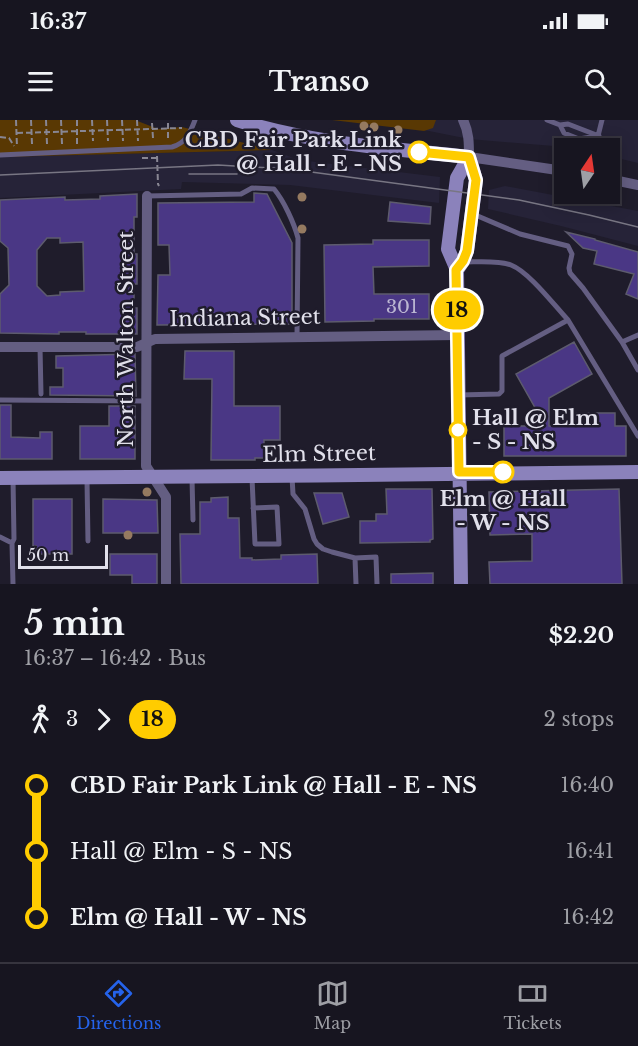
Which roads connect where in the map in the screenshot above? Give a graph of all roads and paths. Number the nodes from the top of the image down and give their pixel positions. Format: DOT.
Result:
graph roads {
  1 [pos="16,120"];
  2 [pos="31,120"];
  3 [pos="46,120"];
  4 [pos="61,120"];
  5 [pos="77,120"];
  6 [pos="92,120"];
  7 [pos="107,120"];
  8 [pos="122,120"];
  9 [pos="137,120"];
  10 [pos="195,120"];
  11 [pos="237,120"];
  12 [pos="463,120"];
  13 [pos="547,120"];
  14 [pos="600,120"];
  15 [pos="152,123"];
  16 [pos="168,123"];
  17 [pos="560,125"];
  18 [pos="168,128"];
  19 [pos="182,128"];
  20 [pos="138,129"];
  21 [pos="153,129"];
  22 [pos="107,130"];
  23 [pos="122,130"];
  24 [pos="77,131"];
  25 [pos="92,131"];
  26 [pos="47,132"];
  27 [pos="62,132"];
  28 [pos="16,133"];
  29 [pos="32,133"];
  30 [pos="599,136"];
  31 [pos="169,147"];
  32 [pos="138,148"];
  33 [pos="155,148"];
  34 [pos="123,149"];
  35 [pos="108,150"];
  36 [pos="93,151"];
  37 [pos="63,152"];
  38 [pos="78,152"];
  39 [pos="48,153"];
  40 [pos="17,154"];
  41 [pos="32,154"];
  42 [pos="0,155"];
  43 [pos="469,157"];
  44 [pos="139,158"];
  45 [pos="157,158"];
  46 [pos="554,170"];
  47 [pos="620,181"];
  48 [pos="158,184"];
  49 [pos="638,184"];
  50 [pos="147,196"];
  51 [pos="472,214"];
  52 [pos="460,266"];
  53 [pos="568,320"];
  54 [pos="457,334"];
  55 [pos="638,334"];
  56 [pos="297,337"];
  57 [pos="146,342"];
  58 [pos="622,342"];
  59 [pos="0,347"];
  60 [pos="40,347"];
  61 [pos="638,370"];
  62 [pos="41,394"];
  63 [pos="458,395"];
  64 [pos="0,400"];
  65 [pos="146,401"];
  66 [pos="638,436"];
  67 [pos="459,472"];
  68 [pos="638,472"];
  69 [pos="292,476"];
  70 [pos="252,477"];
  71 [pos="7,478"];
  72 [pos="87,478"];
  73 [pos="154,478"];
  74 [pos="192,478"];
  75 [pos="253,508"];
  76 [pos="193,520"];
  77 [pos="0,537"];
  78 [pos="88,541"];
  79 [pos="12,543"];
  80 [pos="355,558"];
  81 [pos="13,584"];
  82 [pos="166,584"];
  83 [pos="356,584"];
  84 [pos="377,584"];
  85 [pos="460,584"];
  1 -- 28 [label="path"];
  2 -- 29 [label="path"];
  3 -- 26 [label="path"];
  4 -- 27 [label="path"];
  5 -- 24 [label="path"];
  6 -- 25 [label="path"];
  7 -- 22 [label="path"];
  8 -- 23 [label="path"];
  9 -- 20 [label="path"];
  10 -- 31 [label="lane"];
  11 -- 43 [label="street"];
  12 -- 43 [label="street"];
  13 -- 17 [label="lane"];
  14 -- 30 [label="lane"];
  15 -- 21 [label="path"];
  16 -- 18 [label="path"];
  17 -- 30 [label="lane"];
  17 -- 30 [label="lane"];
  18 -- 19 [label="path"];
  18 -- 21 [label="path"];
  18 -- 31 [label="path"];
  20 -- 21 [label="path"];
  20 -- 23 [label="path"];
  20 -- 32 [label="path"];
  21 -- 33 [label="path"];
  22 -- 23 [label="path"];
  22 -- 25 [label="path"];
  22 -- 35 [label="path"];
  23 -- 34 [label="path"];
  24 -- 25 [label="path"];
  24 -- 27 [label="path"];
  24 -- 38 [label="path"];
  25 -- 36 [label="path"];
  26 -- 27 [label="path"];
  26 -- 29 [label="path"];
  26 -- 39 [label="path"];
  27 -- 37 [label="path"];
  28 -- 29 [label="path"];
  28 -- 40 [label="path"];
  29 -- 41 [label="path"];
  31 -- 33 [label="lane"];
  32 -- 33 [label="lane"];
  32 -- 34 [label="lane"];
  33 -- 45 [label="path"];
  34 -- 35 [label="lane"];
  35 -- 36 [label="lane"];
  36 -- 38 [label="lane"];
  37 -- 38 [label="lane"];
  37 -- 39 [label="lane"];
  39 -- 41 [label="lane"];
  40 -- 41 [label="lane"];
  40 -- 42 [label="lane"];
  43 -- 46 [label="street"];
  43 -- 51 [label="street"];
  43 -- 52 [label="street"];
  44 -- 45 [label="path"];
  45 -- 48 [label="path"];
  47 -- 49 [label="street"];
  50 -- 56 [label="lane"];
  50 -- 57 [label="street, North Walton Street"];
  51 -- 52 [label="street"];
  51 -- 58 [label="lane"];
  52 -- 53 [label="lane"];
  52 -- 54 [label="street"];
  53 -- 63 [label="lane"];
  53 -- 66 [label="lane"];
  54 -- 56 [label="street, Indiana Street"];
  54 -- 63 [label="street"];
  55 -- 58 [label="lane"];
  56 -- 57 [label="street, Indiana Street"];
  57 -- 60 [label="street, Indiana Street"];
  57 -- 65 [label="street, North Walton Street"];
  58 -- 61 [label="lane"];
  59 -- 60 [label="street, Indiana Street"];
  60 -- 62 [label="lane"];
  63 -- 67 [label="street"];
  64 -- 65 [label="lane"];
  65 -- 73 [label="street, North Walton Street"];
  67 -- 68 [label="street, Elm Street"];
  67 -- 69 [label="street, Elm Street"];
  67 -- 85 [label="street"];
  69 -- 70 [label="street, Elm Street"];
  69 -- 80 [label="lane"];
  70 -- 74 [label="street, Elm Street"];
  70 -- 75 [label="lane"];
  71 -- 72 [label="street, Elm Street"];
  71 -- 79 [label="lane"];
  72 -- 73 [label="street, Elm Street"];
  72 -- 78 [label="lane"];
  73 -- 74 [label="street, Elm Street"];
  73 -- 82 [label="street, North Walton Street"];
  74 -- 76 [label="lane"];
  75 -- 75 [label="lane"];
  77 -- 79 [label="lane"];
  79 -- 81 [label="lane"];
  80 -- 83 [label="lane"];
  80 -- 84 [label="lane"];
}
